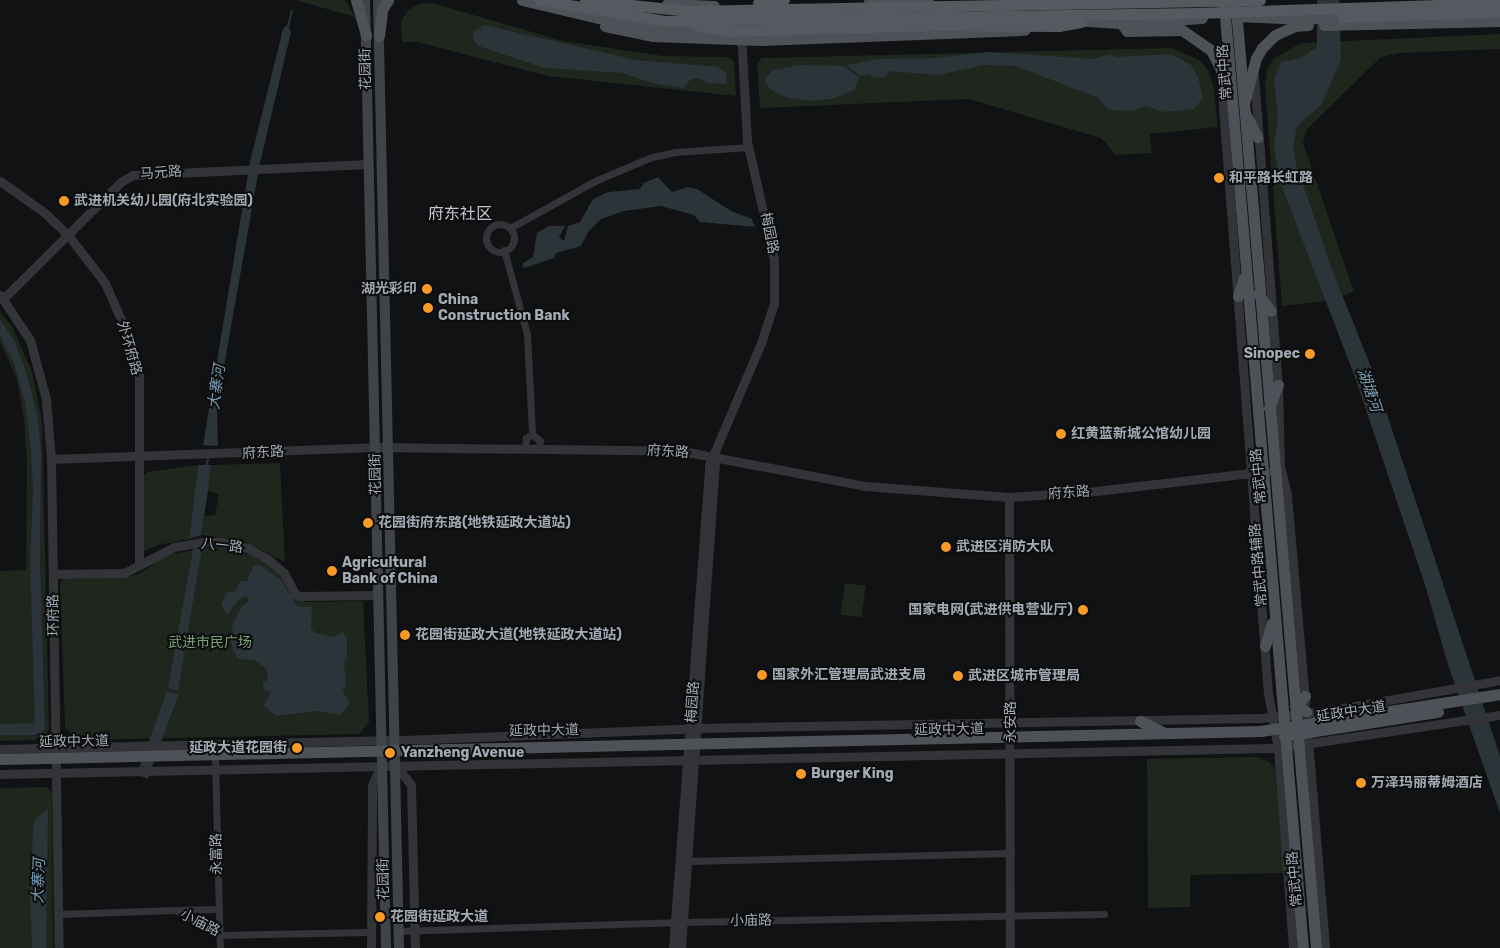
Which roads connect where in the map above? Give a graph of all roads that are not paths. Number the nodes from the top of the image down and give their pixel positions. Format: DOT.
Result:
graph roads {
  1 [pos="356,0"];
  2 [pos="365,0"];
  3 [pos="378,0"];
  4 [pos="388,0"];
  5 [pos="521,0"];
  6 [pos="540,0"];
  7 [pos="585,0"];
  8 [pos="619,0"];
  9 [pos="683,0"];
  10 [pos="784,0"];
  11 [pos="928,0"];
  12 [pos="1224,0"];
  13 [pos="1236,0"];
  14 [pos="1260,0"];
  15 [pos="646,3"];
  16 [pos="739,3"];
  17 [pos="1500,4"];
  18 [pos="688,11"];
  19 [pos="1500,12"];
  20 [pos="1231,17"];
  21 [pos="1313,20"];
  22 [pos="666,21"];
  23 [pos="1342,21"];
  24 [pos="1500,21"];
  25 [pos="1081,22"];
  26 [pos="1121,23"];
  27 [pos="741,26"];
  28 [pos="366,36"];
  29 [pos="379,36"];
  30 [pos="741,39"];
  31 [pos="1220,62"];
  32 [pos="1254,70"];
  33 [pos="1229,89"];
  34 [pos="1243,108"];
  35 [pos="1224,122"];
  36 [pos="1257,137"];
  37 [pos="749,147"];
  38 [pos="368,164"];
  39 [pos="0,181"];
  40 [pos="510,228"];
  41 [pos="68,235"];
  42 [pos="504,250"];
  43 [pos="1246,274"];
  44 [pos="1258,294"];
  45 [pos="2,296"];
  46 [pos="1238,296"];
  47 [pos="1271,311"];
  48 [pos="1278,385"];
  49 [pos="1268,412"];
  50 [pos="532,434"];
  51 [pos="375,447"];
  52 [pos="389,447"];
  53 [pos="525,448"];
  54 [pos="539,448"];
  55 [pos="139,456"];
  56 [pos="712,456"];
  57 [pos="51,459"];
  58 [pos="1271,467"];
  59 [pos="1009,497"];
  60 [pos="139,564"];
  61 [pos="53,574"];
  62 [pos="378,595"];
  63 [pos="1274,617"];
  64 [pos="1265,646"];
  65 [pos="1500,680"];
  66 [pos="1500,694"];
  67 [pos="1304,696"];
  68 [pos="1492,701"];
  69 [pos="1496,715"];
  70 [pos="1276,717"];
  71 [pos="1140,720"];
  72 [pos="1302,721"];
  73 [pos="1011,723"];
  74 [pos="695,728"];
  75 [pos="1164,733"];
  76 [pos="1281,742"];
  77 [pos="1011,745"];
  78 [pos="1305,746"];
  79 [pos="0,749"];
  80 [pos="693,751"];
  81 [pos="381,753"];
  82 [pos="395,753"];
  83 [pos="149,758"];
  84 [pos="168,758"];
  85 [pos="0,759"];
  86 [pos="57,760"];
  87 [pos="215,764"];
  88 [pos="0,765"];
  89 [pos="1279,768"];
  90 [pos="0,774"];
  91 [pos="1011,853"];
  92 [pos="688,861"];
  93 [pos="1300,905"];
  94 [pos="219,909"];
  95 [pos="175,910"];
  96 [pos="1313,913"];
  97 [pos="59,914"];
  98 [pos="1104,914"];
  99 [pos="1291,916"];
  100 [pos="1009,917"];
  101 [pos="679,922"];
  102 [pos="1323,922"];
  103 [pos="1301,926"];
  104 [pos="398,931"];
  105 [pos="415,931"];
  106 [pos="371,932"];
  107 [pos="1315,934"];
  108 [pos="219,935"];
  109 [pos="59,948"];
  110 [pos="220,948"];
  111 [pos="371,948"];
  112 [pos="386,948"];
  113 [pos="399,948"];
  114 [pos="415,948"];
  115 [pos="673,948"];
  116 [pos="681,948"];
  117 [pos="1010,948"];
  118 [pos="1293,948"];
  119 [pos="1303,948"];
  120 [pos="1316,948"];
  121 [pos="1325,948"];
  1 -- 28 [label="main road"];
  2 -- 28 [label="main road, 花园街"];
  3 -- 29 [label="main road, 花园街"];
  4 -- 29 [label="main road"];
  5 -- 27 [label="main road"];
  5 -- 30 [label="main road"];
  6 -- 22 [label="highway, bridge"];
  7 -- 18 [label="highway, bridge"];
  8 -- 15 [label="main road"];
  9 -- 15 [label="main road"];
  10 -- 18 [label="highway, bridge"];
  11 -- 16 [label="main road"];
  12 -- 20 [label="main road"];
  13 -- 20 [label="main road, 常武中路"];
  14 -- 18 [label="highway, bridge"];
  15 -- 16 [label="main road"];
  16 -- 27 [label="street, 梅园路"];
  17 -- 22 [label="highway, bridge"];
  17 -- 23 [label="main road"];
  19 -- 23 [label="highway"];
  20 -- 21 [label="main road"];
  20 -- 26 [label="main road"];
  20 -- 33 [label="main road, 常武中路"];
  20 -- 34 [label="main road, 常武中路"];
  21 -- 23 [label="main road"];
  21 -- 32 [label="main road"];
  22 -- 25 [label="highway, bridge"];
  23 -- 24 [label="main road"];
  25 -- 26 [label="main road"];
  25 -- 27 [label="main road"];
  25 -- 30 [label="main road"];
  26 -- 31 [label="main road"];
  27 -- 30 [label="street, 梅园路"];
  28 -- 38 [label="main road, 花园街"];
  29 -- 52 [label="main road, 花园街"];
  30 -- 37 [label="street, 梅园路"];
  31 -- 33 [label="main road"];
  31 -- 35 [label="street, 常武中路辅路"];
  32 -- 34 [label="main road"];
  32 -- 36 [label="street, 常武中路辅路"];
  33 -- 35 [label="main road"];
  33 -- 43 [label="main road, 常武中路"];
  34 -- 36 [label="main road"];
  34 -- 44 [label="main road, 常武中路"];
  35 -- 46 [label="street, 常武中路辅路"];
  36 -- 47 [label="street, 常武中路辅路"];
  37 -- 40 [label="street"];
  37 -- 56 [label="street, 梅园路"];
  38 -- 41 [label="street, 马元路"];
  38 -- 51 [label="main road, 花园街"];
  39 -- 41 [label="street, 外环府路"];
  40 -- 42 [label="street"];
  40 -- 42 [label="street"];
  41 -- 45 [label="street, 马元路"];
  41 -- 55 [label="street, 外环府路"];
  42 -- 50 [label="street"];
  43 -- 46 [label="main road"];
  43 -- 58 [label="main road, 常武中路"];
  44 -- 47 [label="main road"];
  44 -- 49 [label="main road, 常武中路"];
  45 -- 57 [label="street, 环府路"];
  46 -- 58 [label="street, 常武中路辅路"];
  47 -- 48 [label="street, 常武中路辅路"];
  48 -- 49 [label="main road"];
  48 -- 58 [label="street, 常武中路辅路"];
  49 -- 58 [label="main road, 常武中路"];
  50 -- 53 [label="street"];
  50 -- 54 [label="street"];
  51 -- 52 [label="street, 府东路"];
  51 -- 55 [label="street, 府东路"];
  51 -- 62 [label="main road, 花园街"];
  52 -- 53 [label="street, 府东路"];
  52 -- 82 [label="main road, 花园街"];
  53 -- 54 [label="street, 府东路"];
  54 -- 56 [label="street, 府东路"];
  55 -- 57 [label="street, 府东路"];
  55 -- 60 [label="street, 外环府路"];
  56 -- 59 [label="street, 府东路"];
  56 -- 74 [label="street, 梅园路"];
  57 -- 61 [label="street, 环府路"];
  58 -- 59 [label="street, 府东路"];
  58 -- 63 [label="main road, 常武中路"];
  58 -- 64 [label="street, 常武中路辅路"];
  58 -- 67 [label="street, 常武中路辅路"];
  58 -- 72 [label="main road, 常武中路"];
  59 -- 73 [label="street, 永安路"];
  60 -- 61 [label="street, 八一路"];
  60 -- 62 [label="street, 八一路"];
  61 -- 86 [label="street, 环府路"];
  62 -- 81 [label="main road, 花园街"];
  63 -- 64 [label="main road"];
  63 -- 70 [label="main road, 常武中路"];
  64 -- 70 [label="street, 常武中路辅路"];
  65 -- 72 [label="street"];
  66 -- 68 [label="main road, 延政中大道"];
  67 -- 72 [label="main road"];
  68 -- 72 [label="main road, 延政中大道"];
  69 -- 78 [label="street"];
  70 -- 71 [label="street"];
  70 -- 72 [label="street"];
  70 -- 76 [label="main road, 常武中路"];
  71 -- 73 [label="street"];
  71 -- 75 [label="main road"];
  72 -- 76 [label="main road, 延政中大道"];
  72 -- 78 [label="main road, 常武中路"];
  73 -- 74 [label="street"];
  73 -- 77 [label="street, 永安路"];
  74 -- 80 [label="street, 梅园路"];
  74 -- 82 [label="street"];
  75 -- 76 [label="main road, 延政中大道"];
  75 -- 77 [label="main road, 延政中大道"];
  76 -- 77 [label="main road, 延政中大道"];
  76 -- 78 [label="street"];
  76 -- 89 [label="main road"];
  76 -- 93 [label="main road, 常武中路"];
  77 -- 80 [label="main road, 延政中大道"];
  77 -- 91 [label="street, 永安路"];
  78 -- 96 [label="main road, 常武中路"];
  78 -- 102 [label="street"];
  79 -- 86 [label="street"];
  80 -- 82 [label="main road, 延政中大道"];
  80 -- 92 [label="street, 梅园路"];
  80 -- 101 [label="street, 梅园路"];
  81 -- 82 [label="main road, 延政中大道"];
  81 -- 84 [label="main road"];
  81 -- 87 [label="main road"];
  81 -- 106 [label="street"];
  81 -- 112 [label="main road, 花园街"];
  82 -- 104 [label="main road, 花园街"];
  82 -- 105 [label="street"];
  83 -- 84 [label="main road, 延政中大道"];
  83 -- 84 [label="street"];
  83 -- 86 [label="main road, 延政中大道"];
  83 -- 86 [label="street"];
  84 -- 87 [label="main road"];
  85 -- 86 [label="main road, 延政中大道"];
  86 -- 88 [label="main road, 延政中大道"];
  86 -- 90 [label="street"];
  86 -- 97 [label="street, 环府路"];
  87 -- 94 [label="street, 永富路"];
  89 -- 99 [label="street"];
  91 -- 92 [label="street"];
  91 -- 100 [label="street, 永安路"];
  92 -- 101 [label="street, 梅园路"];
  93 -- 99 [label="main road"];
  93 -- 103 [label="main road, 常武中路"];
  94 -- 95 [label="street"];
  94 -- 108 [label="street, 永富路"];
  95 -- 97 [label="street, 小庙路"];
  95 -- 108 [label="street, 小庙路"];
  96 -- 102 [label="main road"];
  96 -- 107 [label="main road, 常武中路"];
  97 -- 109 [label="street, 环府路"];
  98 -- 100 [label="street, 小庙路"];
  99 -- 103 [label="main road"];
  99 -- 118 [label="street"];
  100 -- 101 [label="street, 小庙路"];
  100 -- 117 [label="street, 永安路"];
  101 -- 105 [label="street, 小庙路"];
  101 -- 115 [label="street, 梅园路"];
  101 -- 116 [label="street, 梅园路"];
  102 -- 107 [label="main road"];
  102 -- 121 [label="street"];
  103 -- 119 [label="main road, 常武中路"];
  104 -- 105 [label="street, 小庙路"];
  104 -- 113 [label="main road, 花园街"];
  105 -- 114 [label="street"];
  106 -- 108 [label="street, 小庙路"];
  106 -- 111 [label="street"];
  107 -- 120 [label="main road, 常武中路"];
  108 -- 110 [label="street, 永富路"];
}
